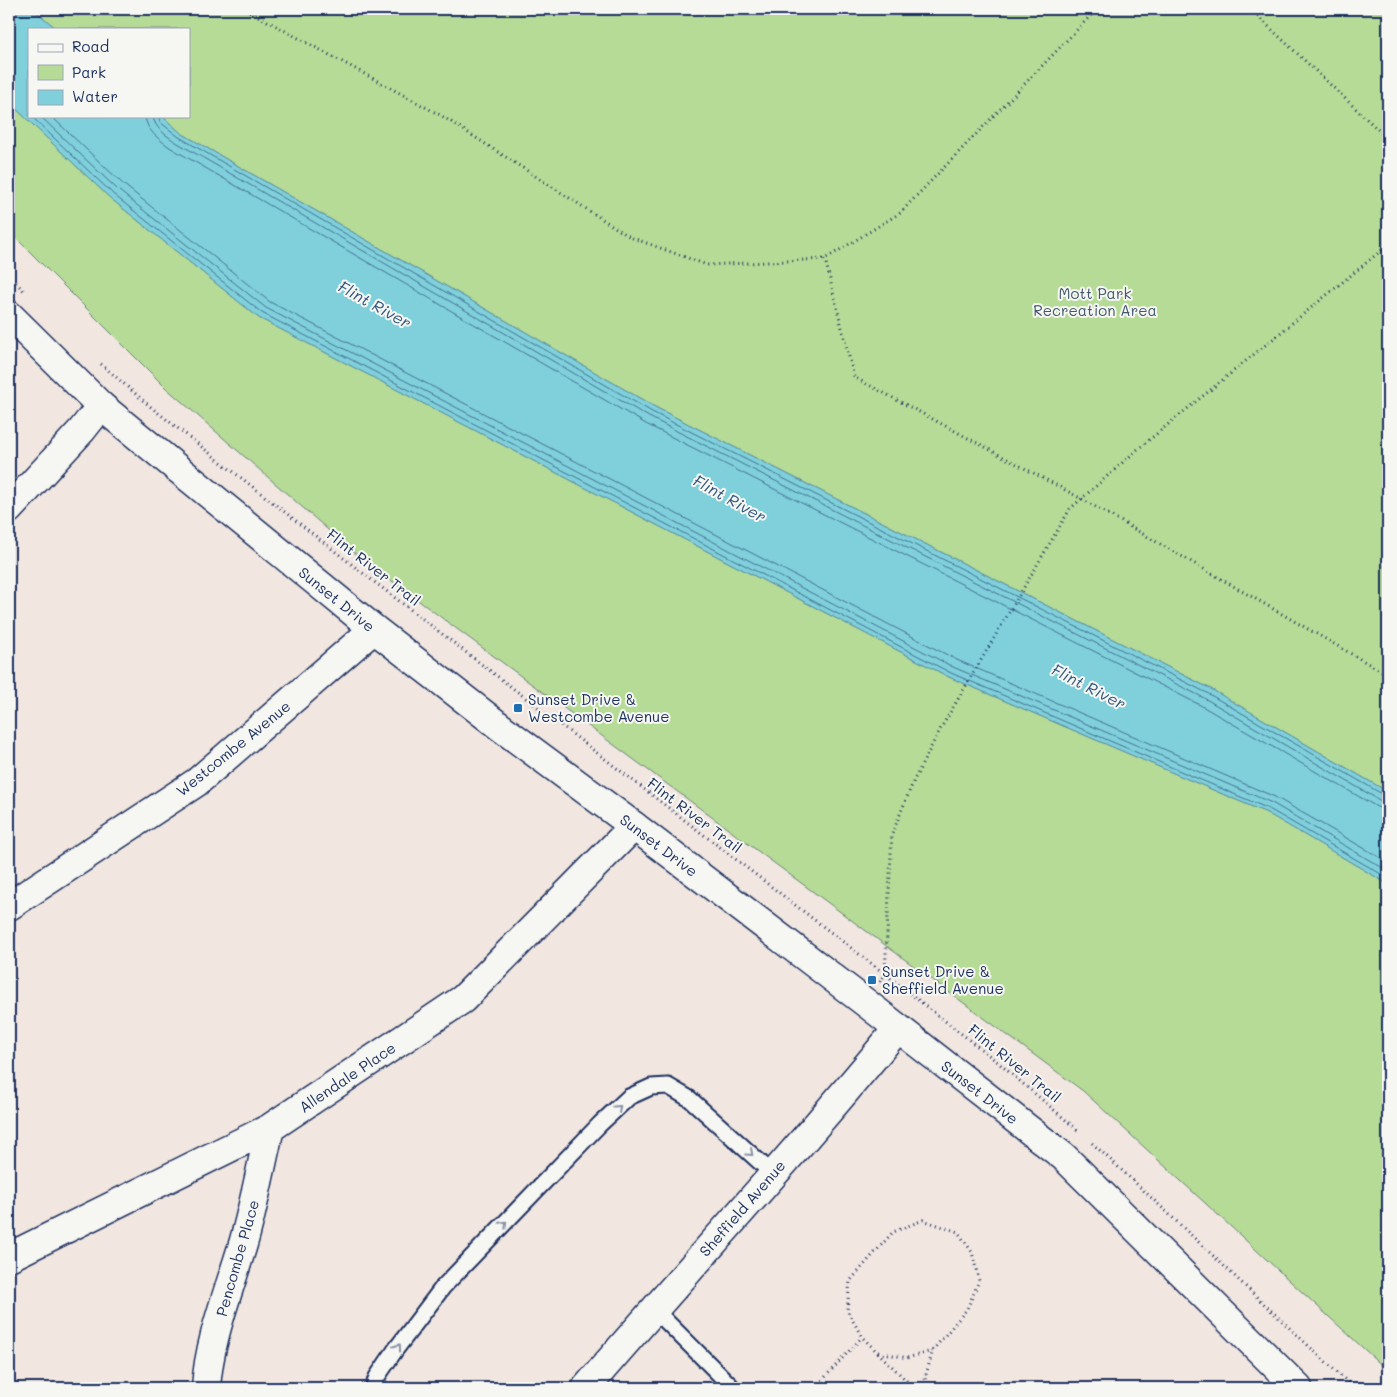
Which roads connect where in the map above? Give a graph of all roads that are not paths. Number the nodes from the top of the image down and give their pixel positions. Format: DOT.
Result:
graph roads {
  1 [pos="9,314"];
  2 [pos="101,406"];
  3 [pos="9,510"];
  4 [pos="374,629"];
  5 [pos="634,826"];
  6 [pos="9,906"];
  7 [pos="898,1028"];
  8 [pos="270,1128"];
  9 [pos="773,1174"];
  10 [pos="9,1257"];
  11 [pos="654,1309"];
  12 [pos="206,1388"];
  13 [pos="373,1388"];
  14 [pos="586,1388"];
  15 [pos="733,1388"];
  16 [pos="1298,1388"];
  1 -- 2 [label="street, Sunset Drive"];
  2 -- 3 [label="street"];
  2 -- 4 [label="street, Sunset Drive"];
  4 -- 5 [label="street, Sunset Drive"];
  4 -- 6 [label="street, Westcombe Avenue"];
  5 -- 7 [label="street, Sunset Drive"];
  5 -- 8 [label="street, Allendale Place"];
  7 -- 9 [label="street, Sheffield Avenue"];
  7 -- 16 [label="street, Sunset Drive"];
  8 -- 10 [label="street, Allendale Place"];
  8 -- 12 [label="street, Pencombe Place"];
  9 -- 11 [label="street, Sheffield Avenue"];
  13 -- 9 [label="lane, one-way"];
  11 -- 14 [label="street, Sheffield Avenue"];
  11 -- 15 [label="lane"];
}
